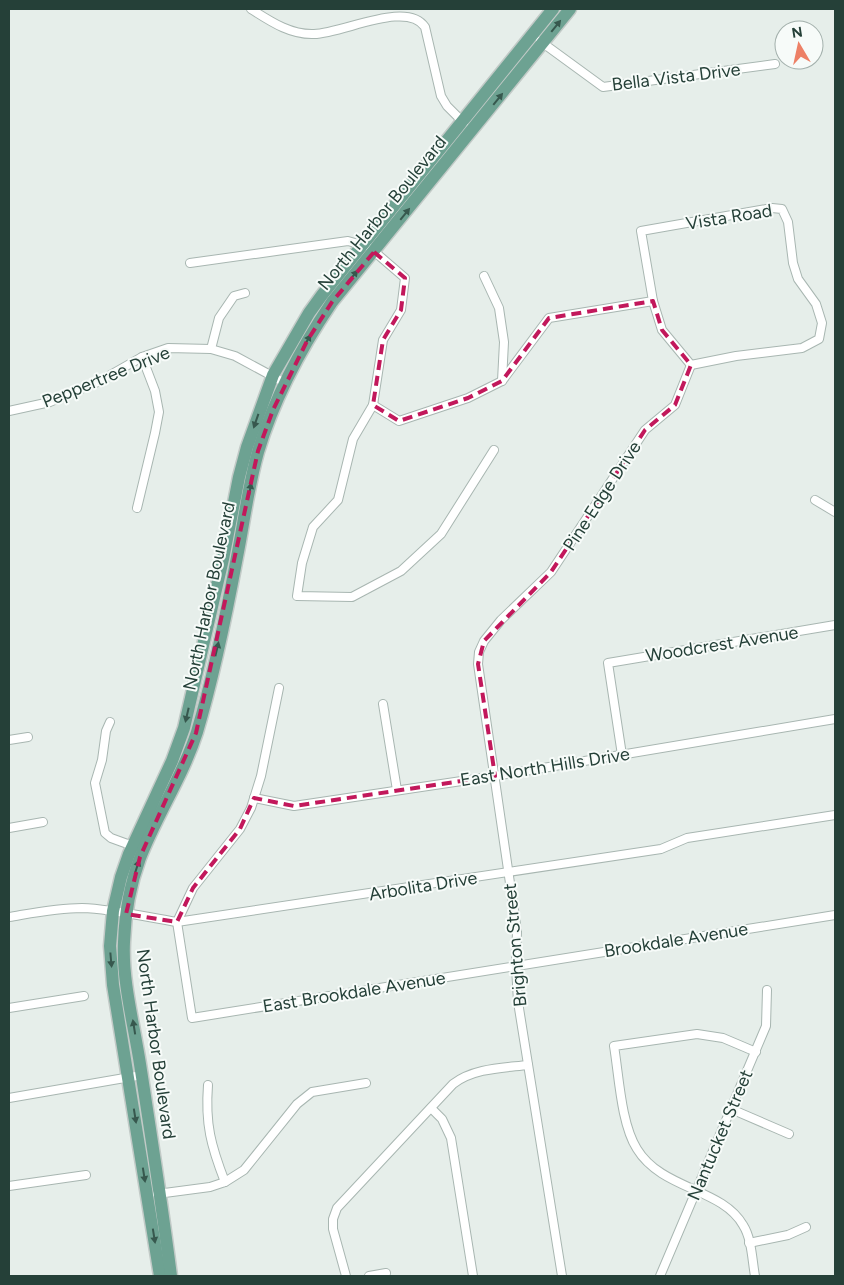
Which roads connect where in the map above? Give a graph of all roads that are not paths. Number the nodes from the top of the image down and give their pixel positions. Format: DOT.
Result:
graph roads {
  1 [pos="251,9"];
  2 [pos="553,9"];
  3 [pos="570,9"];
  4 [pos="538,39"];
  5 [pos="774,64"];
  6 [pos="462,121"];
  7 [pos="472,130"];
  8 [pos="368,248"];
  9 [pos="190,263"];
  10 [pos="484,276"];
  11 [pos="245,294"];
  12 [pos="653,301"];
  13 [pos="211,349"];
  14 [pos="142,357"];
  15 [pos="691,365"];
  16 [pos="273,375"];
  17 [pos="502,381"];
  18 [pos="285,383"];
  19 [pos="373,405"];
  20 [pos="9,411"];
  21 [pos="494,450"];
  22 [pos="815,500"];
  23 [pos="137,508"];
  24 [pos="835,512"];
  25 [pos="501,620"];
  26 [pos="835,625"];
  27 [pos="279,688"];
  28 [pos="383,704"];
  29 [pos="835,719"];
  30 [pos="110,722"];
  31 [pos="28,737"];
  32 [pos="9,740"];
  33 [pos="622,755"];
  34 [pos="495,776"];
  35 [pos="397,790"];
  36 [pos="254,798"];
  37 [pos="835,815"];
  38 [pos="43,822"];
  39 [pos="9,828"];
  40 [pos="133,846"];
  41 [pos="509,873"];
  42 [pos="120,913"];
  43 [pos="835,915"];
  44 [pos="9,917"];
  45 [pos="177,922"];
  46 [pos="516,966"];
  47 [pos="768,990"];
  48 [pos="84,996"];
  49 [pos="9,1008"];
  50 [pos="756,1052"];
  51 [pos="528,1065"];
  52 [pos="142,1076"];
  53 [pos="129,1078"];
  54 [pos="366,1082"];
  55 [pos="208,1085"];
  56 [pos="9,1098"];
  57 [pos="431,1108"];
  58 [pos="731,1109"];
  59 [pos="789,1134"];
  60 [pos="86,1175"];
  61 [pos="225,1182"];
  62 [pos="9,1186"];
  63 [pos="696,1192"];
  64 [pos="154,1195"];
  65 [pos="806,1227"];
  66 [pos="750,1243"];
  67 [pos="386,1273"];
  68 [pos="160,1276"];
  69 [pos="171,1276"];
  70 [pos="346,1276"];
  71 [pos="370,1276"];
  72 [pos="473,1276"];
  73 [pos="562,1276"];
  74 [pos="660,1276"];
  75 [pos="755,1276"];
  1 -- 6 [label="street"];
  2 -- 4 [label="main road, North Harbor Boulevard"];
  4 -- 3 [label="main road, North Harbor Boulevard, one-way"];
  4 -- 5 [label="street, Bella Vista Drive"];
  4 -- 6 [label="main road, North Harbor Boulevard"];
  7 -- 4 [label="main road, North Harbor Boulevard, one-way"];
  6 -- 7 [label="street"];
  6 -- 8 [label="main road, North Harbor Boulevard"];
  8 -- 7 [label="main road, North Harbor Boulevard, one-way"];
  8 -- 9 [label="street"];
  8 -- 16 [label="main road, North Harbor Boulevard"];
  18 -- 8 [label="main road, North Harbor Boulevard, one-way"];
  8 -- 19 [label="street"];
  10 -- 17 [label="street"];
  11 -- 13 [label="street"];
  12 -- 15 [label="street, Vista Road"];
  12 -- 15 [label="street, Vista Road"];
  12 -- 17 [label="street"];
  13 -- 14 [label="street, Peppertree Drive"];
  13 -- 16 [label="street, Peppertree Drive"];
  14 -- 20 [label="street, Peppertree Drive"];
  14 -- 23 [label="street"];
  15 -- 25 [label="street, Pine Edge Drive"];
  16 -- 18 [label="street, Peppertree Drive"];
  16 -- 40 [label="main road, North Harbor Boulevard, one-way"];
  17 -- 19 [label="street"];
  42 -- 18 [label="main road, North Harbor Boulevard, one-way"];
  19 -- 21 [label="street"];
  22 -- 24 [label="street"];
  25 -- 34 [label="street, Brighton Street"];
  26 -- 33 [label="street, Woodcrest Avenue"];
  27 -- 36 [label="street"];
  28 -- 35 [label="street"];
  29 -- 33 [label="street, East North Hills Drive"];
  30 -- 40 [label="street"];
  31 -- 32 [label="street"];
  33 -- 34 [label="street, East North Hills Drive"];
  34 -- 35 [label="street, East North Hills Drive"];
  34 -- 41 [label="street, Brighton Street"];
  35 -- 36 [label="street, East North Hills Drive"];
  36 -- 45 [label="street"];
  37 -- 41 [label="street, Arbolita Drive"];
  38 -- 39 [label="street"];
  40 -- 42 [label="main road, North Harbor Boulevard"];
  41 -- 45 [label="street, Arbolita Drive"];
  41 -- 46 [label="street, Brighton Street"];
  42 -- 44 [label="street, Arbolita Drive"];
  42 -- 45 [label="street, Arbolita Drive"];
  52 -- 42 [label="main road, North Harbor Boulevard, one-way"];
  42 -- 53 [label="main road, North Harbor Boulevard, one-way"];
  43 -- 46 [label="street, Brookdale Avenue"];
  45 -- 46 [label="street, East Brookdale Avenue"];
  46 -- 51 [label="street, Brighton Street"];
  47 -- 50 [label="street, Nantucket Street"];
  48 -- 49 [label="street"];
  50 -- 58 [label="street, Nantucket Street"];
  50 -- 63 [label="street"];
  51 -- 57 [label="street"];
  51 -- 73 [label="street, Brighton Street"];
  52 -- 53 [label="street"];
  52 -- 64 [label="main road, North Harbor Boulevard"];
  53 -- 56 [label="street"];
  53 -- 64 [label="main road, North Harbor Boulevard, one-way"];
  54 -- 61 [label="street"];
  55 -- 61 [label="street"];
  57 -- 70 [label="street"];
  57 -- 72 [label="street"];
  58 -- 59 [label="street"];
  58 -- 63 [label="street, Nantucket Street"];
  60 -- 62 [label="street"];
  61 -- 64 [label="street"];
  63 -- 66 [label="street"];
  63 -- 74 [label="street, Nantucket Street"];
  64 -- 68 [label="main road, North Harbor Boulevard, one-way"];
  64 -- 69 [label="main road, North Harbor Boulevard"];
  65 -- 66 [label="street"];
  66 -- 75 [label="street"];
  67 -- 71 [label="street"];
}
